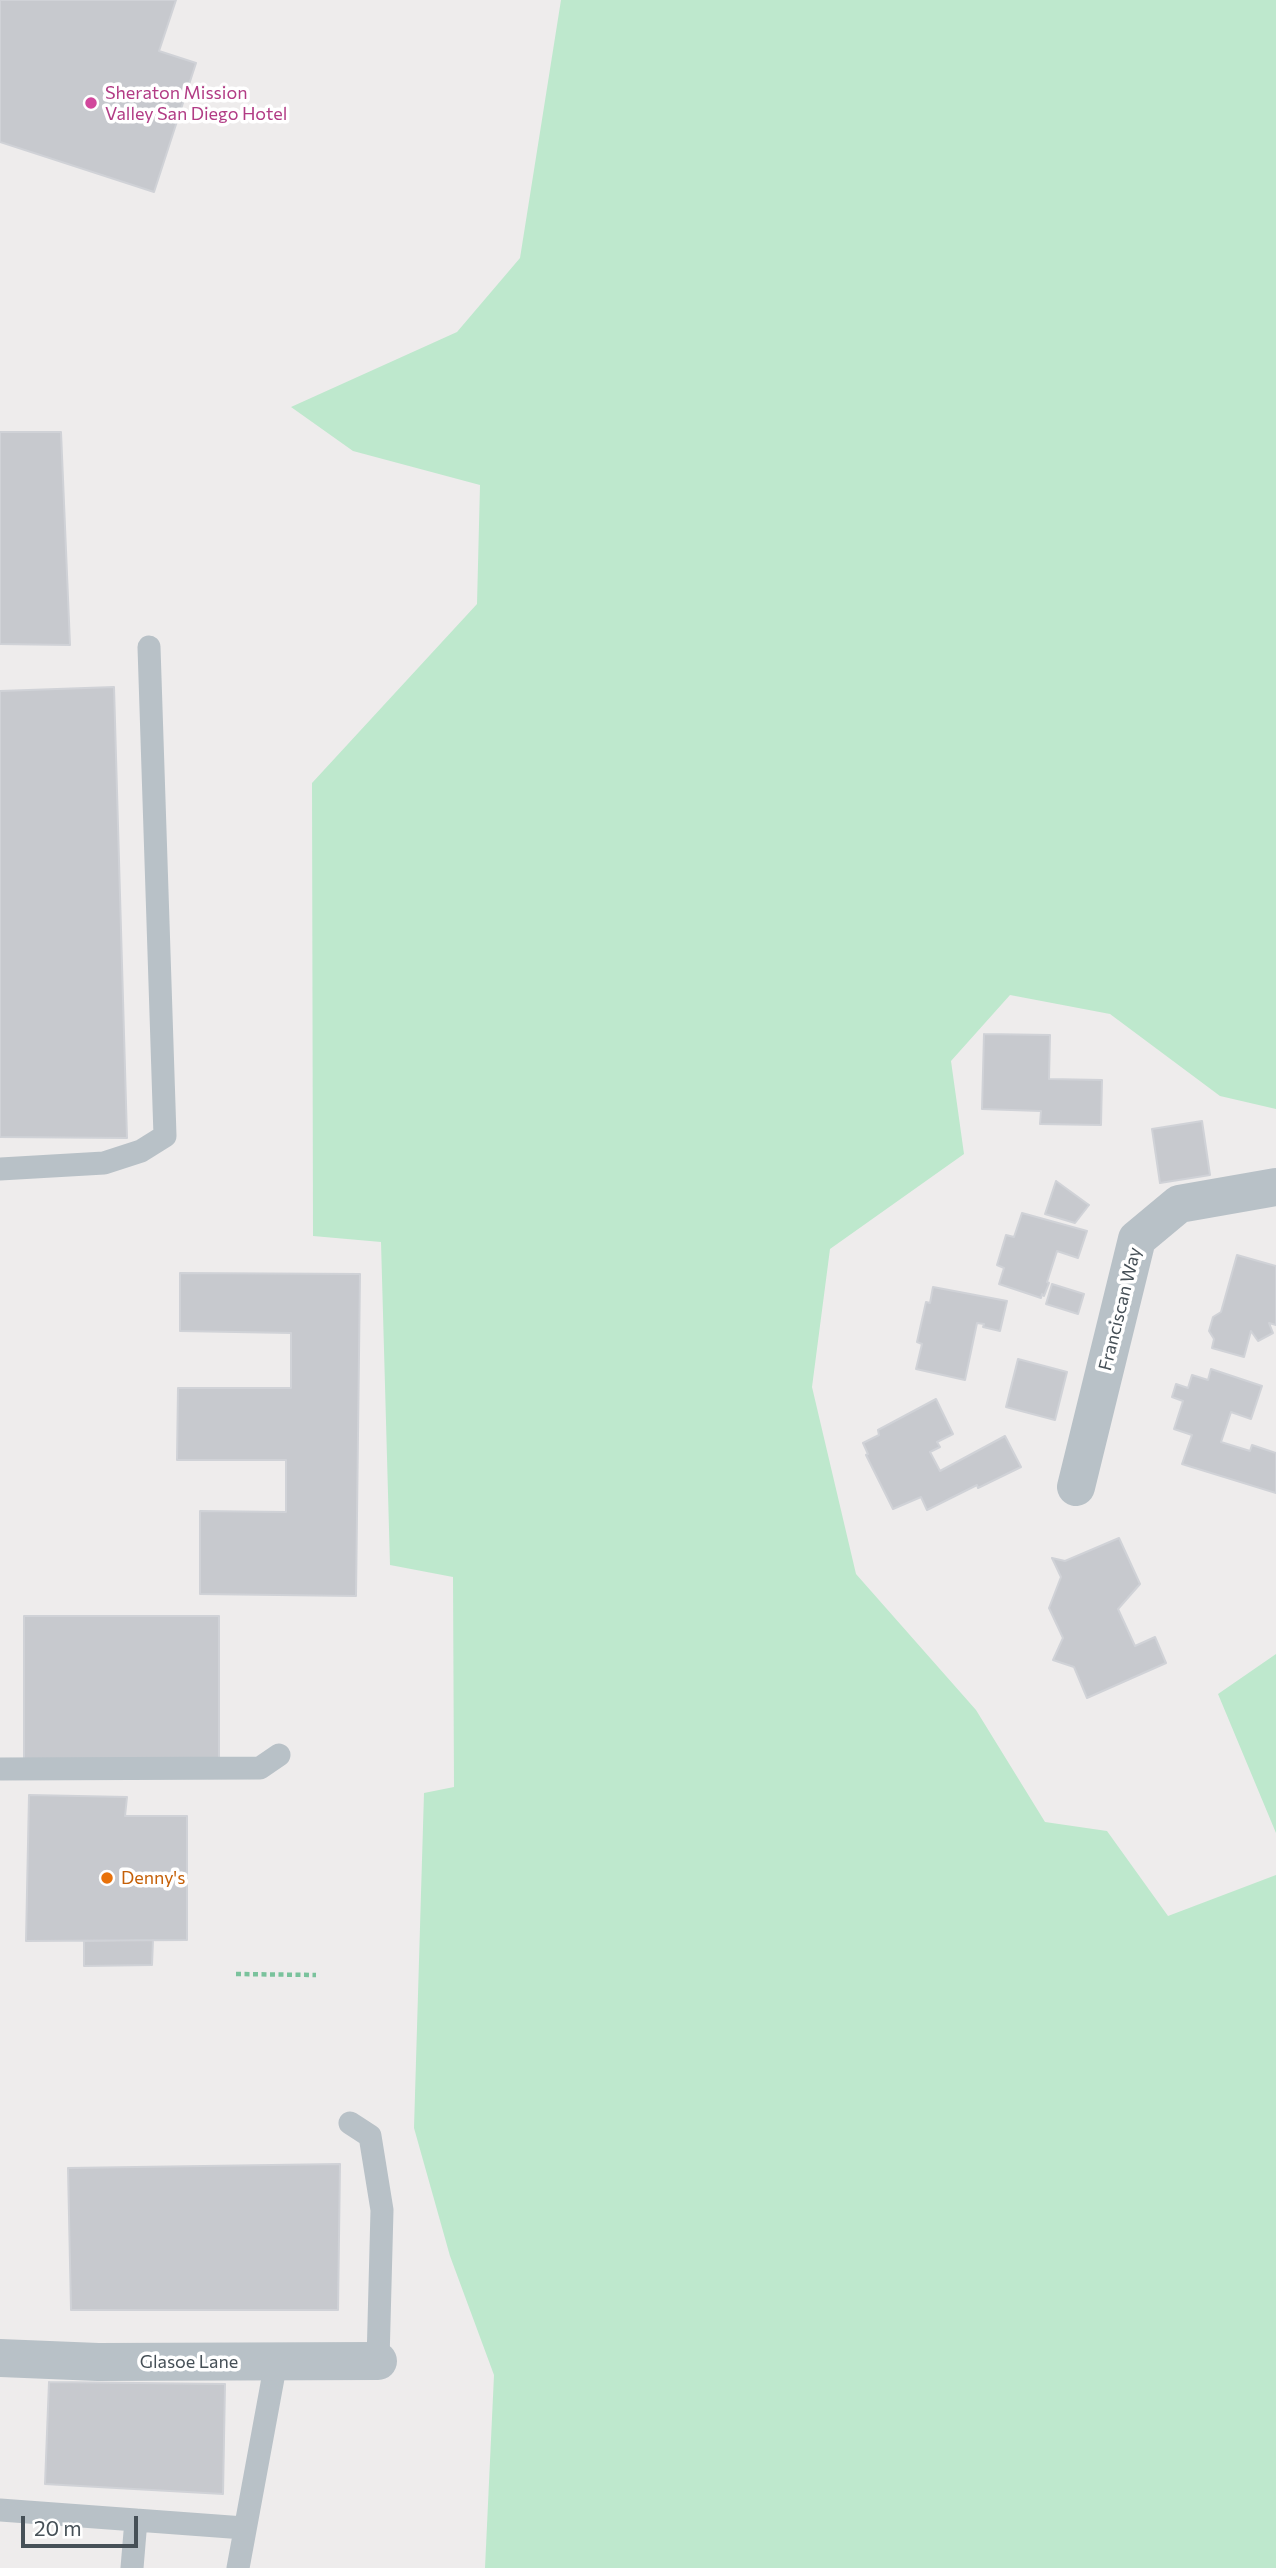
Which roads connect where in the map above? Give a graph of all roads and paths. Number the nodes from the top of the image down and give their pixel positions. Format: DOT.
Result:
graph roads {
  1 [pos="149,647"];
  2 [pos="0,1169"];
  3 [pos="1276,1187"];
  4 [pos="1076,1487"];
  5 [pos="279,1755"];
  6 [pos="0,1769"];
  7 [pos="236,1974"];
  8 [pos="316,1975"];
  9 [pos="350,2123"];
  10 [pos="0,2358"];
  11 [pos="276,2361"];
  12 [pos="378,2361"];
  13 [pos="0,2511"];
  14 [pos="136,2520"];
  15 [pos="244,2528"];
  16 [pos="132,2568"];
  17 [pos="237,2568"];
  1 -- 2 [label="lane"];
  3 -- 4 [label="street, Franciscan Way"];
  5 -- 6 [label="lane"];
  7 -- 8 [label="path"];
  9 -- 12 [label="lane"];
  10 -- 11 [label="street, Glasoe Lane"];
  11 -- 12 [label="street, Glasoe Lane"];
  11 -- 15 [label="lane"];
  13 -- 14 [label="lane"];
  14 -- 15 [label="lane"];
  14 -- 16 [label="lane"];
  15 -- 17 [label="lane"];
}
